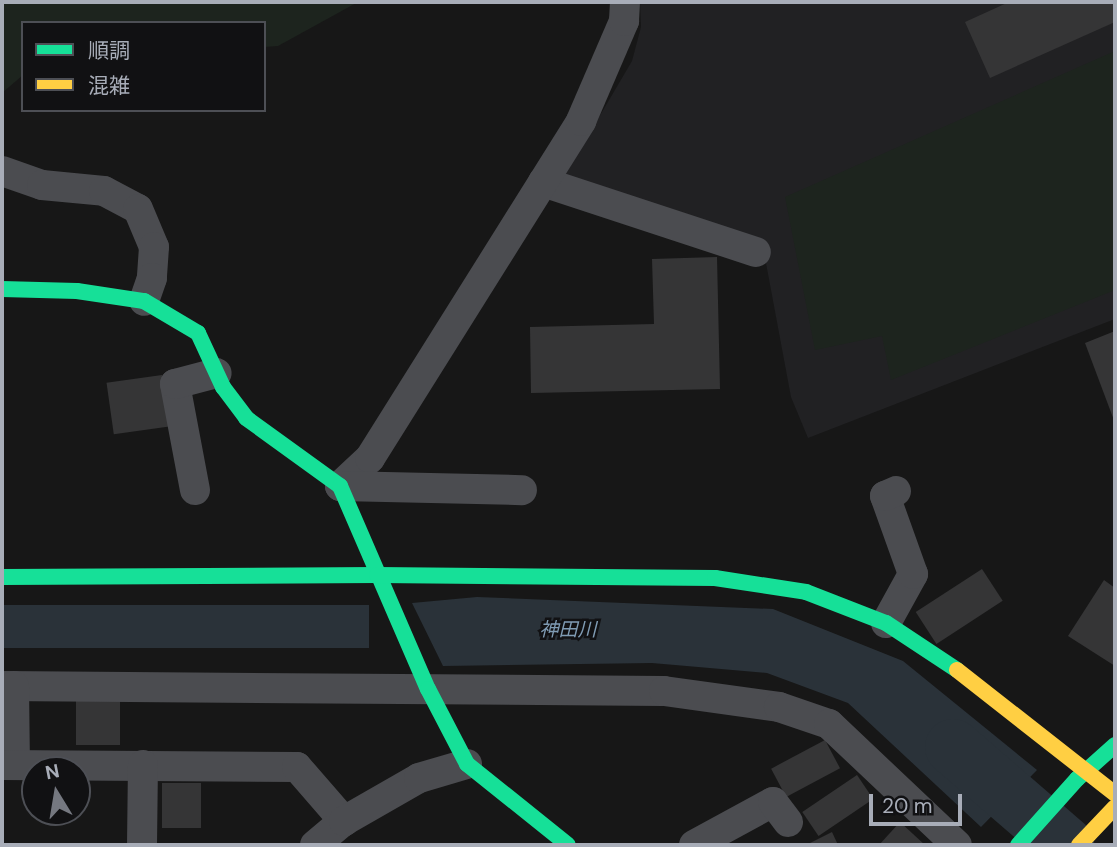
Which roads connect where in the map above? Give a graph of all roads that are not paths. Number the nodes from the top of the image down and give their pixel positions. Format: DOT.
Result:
graph roads {
  1 [pos="625,2"];
  2 [pos="2,171"];
  3 [pos="543,182"];
  4 [pos="756,252"];
  5 [pos="2,289"];
  6 [pos="144,301"];
  7 [pos="217,373"];
  8 [pos="340,486"];
  9 [pos="195,490"];
  10 [pos="522,490"];
  11 [pos="895,491"];
  12 [pos="377,575"];
  13 [pos="2,577"];
  14 [pos="886,623"];
  15 [pos="425,683"];
  16 [pos="8,686"];
  17 [pos="1115,745"];
  18 [pos="9,764"];
  19 [pos="467,764"];
  20 [pos="143,765"];
  21 [pos="1081,775"];
  22 [pos="1115,794"];
  23 [pos="1115,807"];
  24 [pos="344,821"];
  25 [pos="788,822"];
  26 [pos="559,842"];
  27 [pos="142,845"];
  28 [pos="315,845"];
  29 [pos="694,845"];
  30 [pos="957,845"];
  31 [pos="1018,845"];
  32 [pos="1079,845"];
  1 -- 3 [label="street"];
  2 -- 6 [label="street"];
  3 -- 4 [label="street"];
  3 -- 8 [label="street"];
  5 -- 6 [label="main road"];
  6 -- 7 [label="main road"];
  7 -- 8 [label="main road"];
  7 -- 9 [label="street"];
  8 -- 10 [label="street"];
  8 -- 12 [label="main road"];
  11 -- 14 [label="street"];
  12 -- 13 [label="main road"];
  12 -- 14 [label="main road"];
  12 -- 15 [label="main road"];
  14 -- 21 [label="main road"];
  15 -- 16 [label="street"];
  15 -- 19 [label="main road"];
  15 -- 30 [label="street"];
  16 -- 18 [label="street"];
  17 -- 21 [label="main road"];
  18 -- 20 [label="street"];
  19 -- 24 [label="street"];
  19 -- 26 [label="main road"];
  20 -- 24 [label="street"];
  20 -- 27 [label="street"];
  21 -- 22 [label="main road"];
  21 -- 31 [label="main road"];
  23 -- 32 [label="main road"];
  24 -- 28 [label="street"];
  25 -- 29 [label="street"];
}
